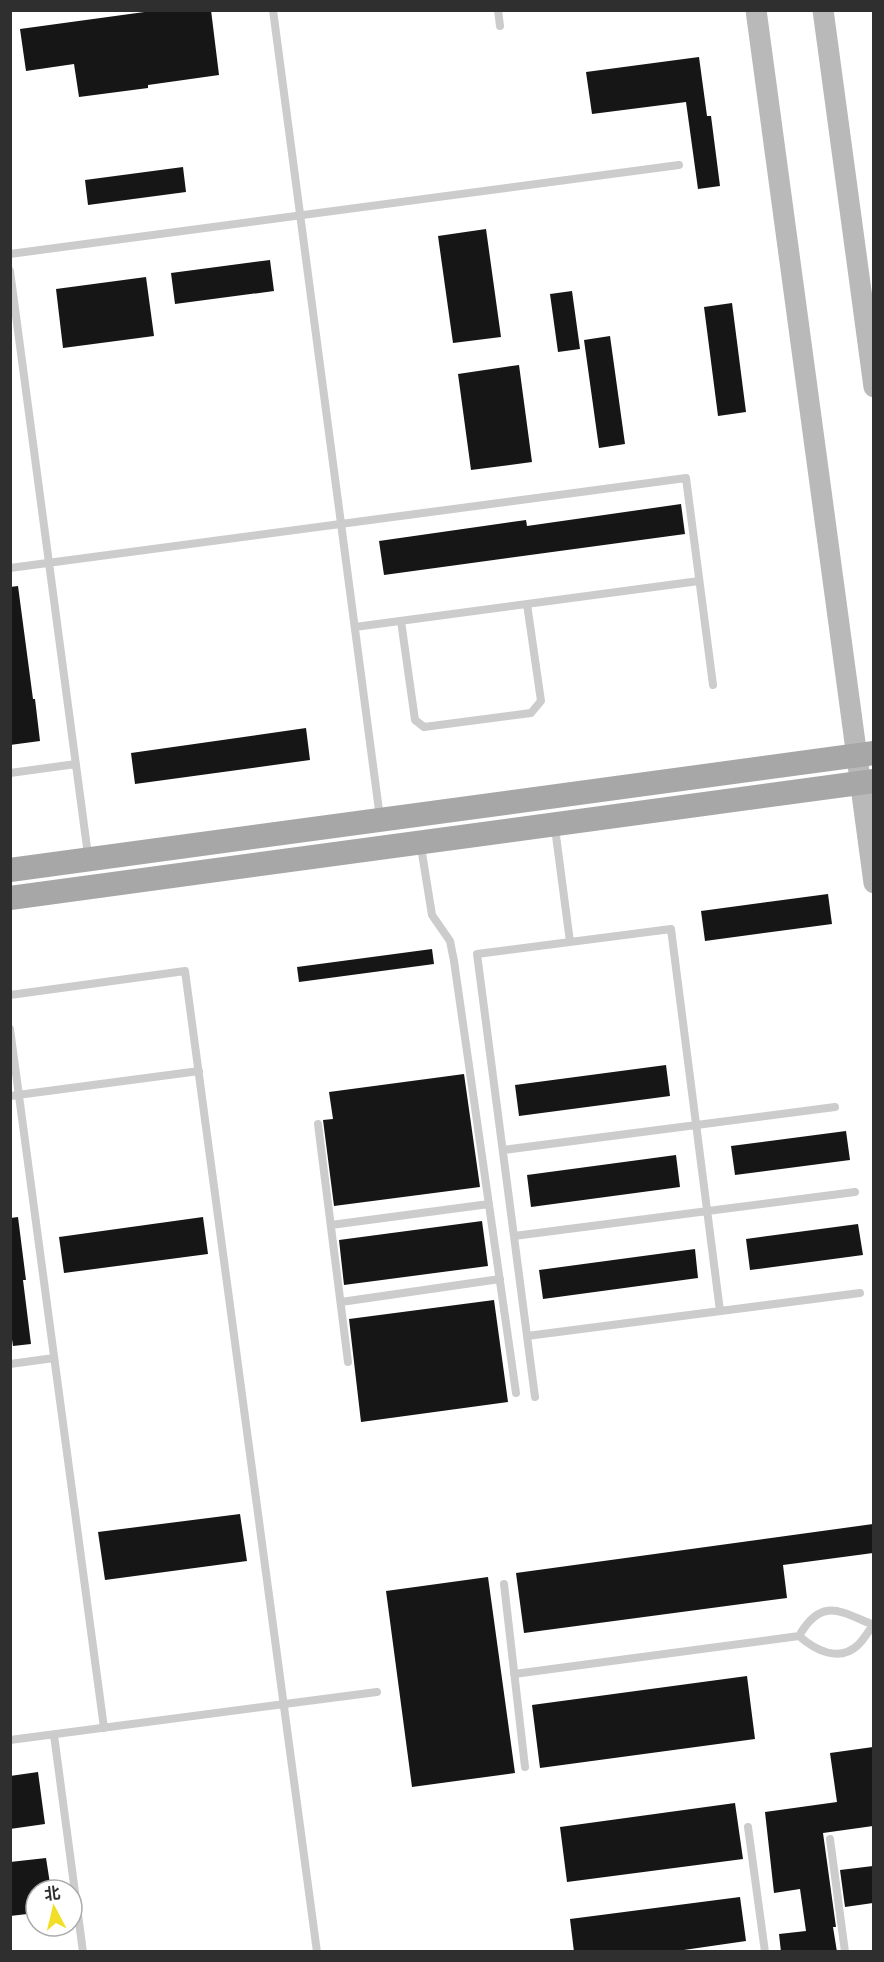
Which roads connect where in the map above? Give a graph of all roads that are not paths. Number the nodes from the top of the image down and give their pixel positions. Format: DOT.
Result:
graph roads {
  1 [pos="273,10"];
  2 [pos="498,10"];
  3 [pos="756,10"];
  4 [pos="823,10"];
  5 [pos="500,26"];
  6 [pos="679,165"];
  7 [pos="300,216"];
  8 [pos="10,254"];
  9 [pos="10,271"];
  10 [pos="873,387"];
  11 [pos="341,524"];
  12 [pos="49,563"];
  13 [pos="10,568"];
  14 [pos="699,581"];
  15 [pos="528,604"];
  16 [pos="401,621"];
  17 [pos="355,627"];
  18 [pos="713,685"];
  19 [pos="865,754"];
  20 [pos="76,764"];
  21 [pos="10,773"];
  22 [pos="867,782"];
  23 [pos="380,820"];
  24 [pos="554,824"];
  25 [pos="421,842"];
  26 [pos="89,859"];
  27 [pos="10,870"];
  28 [pos="873,883"];
  29 [pos="10,898"];
  30 [pos="570,942"];
  31 [pos="10,995"];
  32 [pos="10,1029"];
  33 [pos="199,1071"];
  34 [pos="15,1096"];
  35 [pos="835,1107"];
  36 [pos="318,1124"];
  37 [pos="696,1125"];
  38 [pos="503,1150"];
  39 [pos="855,1192"];
  40 [pos="489,1204"];
  41 [pos="707,1211"];
  42 [pos="331,1225"];
  43 [pos="514,1236"];
  44 [pos="500,1278"];
  45 [pos="860,1293"];
  46 [pos="341,1302"];
  47 [pos="720,1311"];
  48 [pos="527,1336"];
  49 [pos="54,1358"];
  50 [pos="348,1362"];
  51 [pos="10,1364"];
  52 [pos="516,1393"];
  53 [pos="535,1397"];
  54 [pos="504,1584"];
  55 [pos="873,1625"];
  56 [pos="799,1636"];
  57 [pos="514,1674"];
  58 [pos="377,1692"];
  59 [pos="284,1704"];
  60 [pos="104,1728"];
  61 [pos="54,1735"];
  62 [pos="10,1740"];
  63 [pos="525,1767"];
  64 [pos="748,1827"];
  65 [pos="830,1839"];
  66 [pos="83,1952"];
  67 [pos="317,1952"];
  68 [pos="765,1952"];
  69 [pos="845,1952"];
  1 -- 7 [label="lane"];
  2 -- 5 [label="lane"];
  3 -- 19 [label="street"];
  4 -- 10 [label="street"];
  6 -- 7 [label="lane"];
  7 -- 8 [label="lane"];
  7 -- 11 [label="lane"];
  9 -- 12 [label="lane"];
  11 -- 12 [label="lane"];
  11 -- 14 [label="lane"];
  11 -- 17 [label="lane"];
  12 -- 13 [label="lane"];
  12 -- 20 [label="lane"];
  14 -- 15 [label="lane"];
  14 -- 18 [label="lane"];
  15 -- 16 [label="lane"];
  15 -- 16 [label="lane"];
  16 -- 17 [label="lane"];
  17 -- 23 [label="lane"];
  19 -- 22 [label="street"];
  19 -- 23 [label="main road"];
  20 -- 21 [label="lane"];
  20 -- 26 [label="lane"];
  22 -- 24 [label="main road"];
  22 -- 28 [label="street"];
  23 -- 26 [label="main road"];
  24 -- 25 [label="main road"];
  24 -- 30 [label="lane"];
  25 -- 29 [label="main road"];
  25 -- 40 [label="lane"];
  26 -- 27 [label="main road"];
  30 -- 37 [label="lane"];
  30 -- 38 [label="lane"];
  31 -- 33 [label="lane"];
  32 -- 34 [label="lane"];
  33 -- 34 [label="lane"];
  33 -- 59 [label="lane"];
  34 -- 49 [label="lane"];
  35 -- 37 [label="lane"];
  36 -- 42 [label="lane"];
  37 -- 38 [label="lane"];
  37 -- 41 [label="lane"];
  38 -- 43 [label="lane"];
  39 -- 41 [label="lane"];
  40 -- 42 [label="lane"];
  40 -- 44 [label="lane"];
  41 -- 43 [label="lane"];
  41 -- 47 [label="lane"];
  42 -- 46 [label="lane"];
  43 -- 48 [label="lane"];
  44 -- 46 [label="lane"];
  44 -- 52 [label="lane"];
  45 -- 47 [label="lane"];
  46 -- 50 [label="lane"];
  47 -- 48 [label="lane"];
  48 -- 53 [label="lane"];
  49 -- 51 [label="lane"];
  49 -- 60 [label="lane"];
  54 -- 57 [label="lane"];
  55 -- 56 [label="lane"];
  55 -- 56 [label="lane"];
  56 -- 57 [label="lane"];
  57 -- 63 [label="lane"];
  58 -- 59 [label="lane"];
  59 -- 60 [label="lane"];
  59 -- 67 [label="lane"];
  60 -- 61 [label="lane"];
  61 -- 62 [label="lane"];
  61 -- 66 [label="lane"];
  64 -- 68 [label="lane"];
  65 -- 69 [label="lane"];
}
